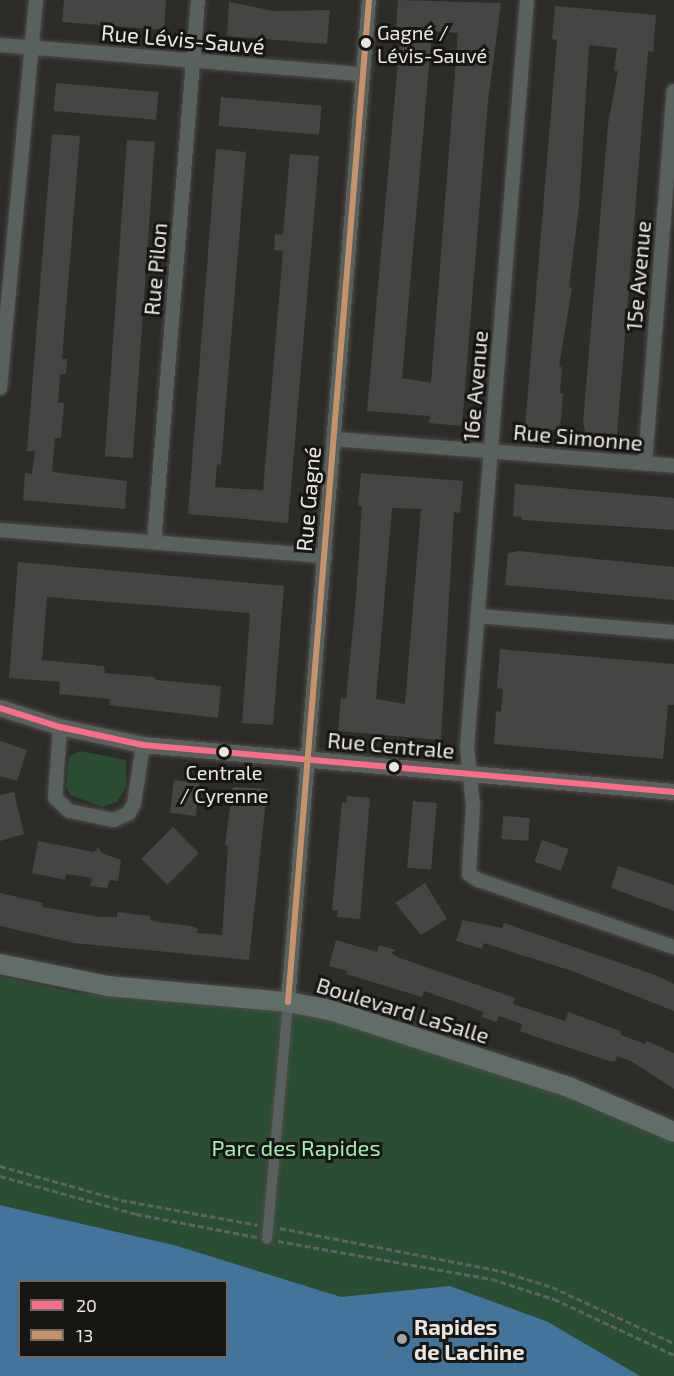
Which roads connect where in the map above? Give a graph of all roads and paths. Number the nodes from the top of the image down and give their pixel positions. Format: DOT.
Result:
graph roads {
  1 [pos="36,0"];
  2 [pos="198,0"];
  3 [pos="369,0"];
  4 [pos="527,0"];
  5 [pos="0,45"];
  6 [pos="32,47"];
  7 [pos="193,61"];
  8 [pos="363,74"];
  9 [pos="674,91"];
  10 [pos="0,214"];
  11 [pos="15,215"];
  12 [pos="0,380"];
  13 [pos="0,388"];
  14 [pos="334,439"];
  15 [pos="491,452"];
  16 [pos="645,464"];
  17 [pos="674,466"];
  18 [pos="0,530"];
  19 [pos="154,542"];
  20 [pos="324,556"];
  21 [pos="478,616"];
  22 [pos="674,633"];
  23 [pos="0,708"];
  24 [pos="60,727"];
  25 [pos="143,745"];
  26 [pos="307,760"];
  27 [pos="470,775"];
  28 [pos="674,792"];
  29 [pos="674,947"];
  30 [pos="0,964"];
  31 [pos="288,1002"];
  32 [pos="674,1132"];
  33 [pos="0,1166"];
  34 [pos="0,1176"];
  35 [pos="268,1226"];
  36 [pos="267,1239"];
  37 [pos="674,1343"];
  38 [pos="674,1355"];
  1 -- 6 [label="street"];
  2 -- 7 [label="street, Rue Pilon"];
  3 -- 8 [label="street, Rue Gagné"];
  4 -- 15 [label="street, 16e Avenue"];
  5 -- 6 [label="street, Rue Lévis-Sauvé"];
  6 -- 7 [label="street, Rue Lévis-Sauvé"];
  6 -- 11 [label="street"];
  7 -- 8 [label="street, Rue Lévis-Sauvé"];
  7 -- 19 [label="street, Rue Pilon"];
  8 -- 14 [label="street, Rue Gagné"];
  9 -- 16 [label="street, 15e Avenue"];
  10 -- 11 [label="street"];
  11 -- 12 [label="street"];
  12 -- 13 [label="street"];
  14 -- 15 [label="street, Rue Simonne"];
  14 -- 20 [label="street, Rue Gagné"];
  15 -- 16 [label="street, Rue Simonne"];
  15 -- 21 [label="street, 16e Avenue"];
  16 -- 17 [label="street, Rue Simonne"];
  18 -- 19 [label="street"];
  19 -- 20 [label="street"];
  20 -- 26 [label="street, Rue Gagné"];
  21 -- 22 [label="street"];
  21 -- 27 [label="street, 16e Avenue"];
  23 -- 24 [label="street, Rue Centrale"];
  24 -- 25 [label="street, Rue Centrale"];
  24 -- 25 [label="street"];
  25 -- 26 [label="street, Rue Centrale"];
  26 -- 27 [label="street, Rue Centrale"];
  26 -- 31 [label="street, Rue Gagné"];
  27 -- 28 [label="street, Rue Centrale"];
  27 -- 29 [label="street, 16e Avenue"];
  30 -- 31 [label="main road, Boulevard LaSalle"];
  31 -- 32 [label="main road, Boulevard LaSalle"];
  31 -- 35 [label="street"];
  33 -- 35 [label="path"];
  34 -- 36 [label="path"];
  35 -- 36 [label="street"];
  35 -- 37 [label="path"];
  36 -- 38 [label="path"];
}
